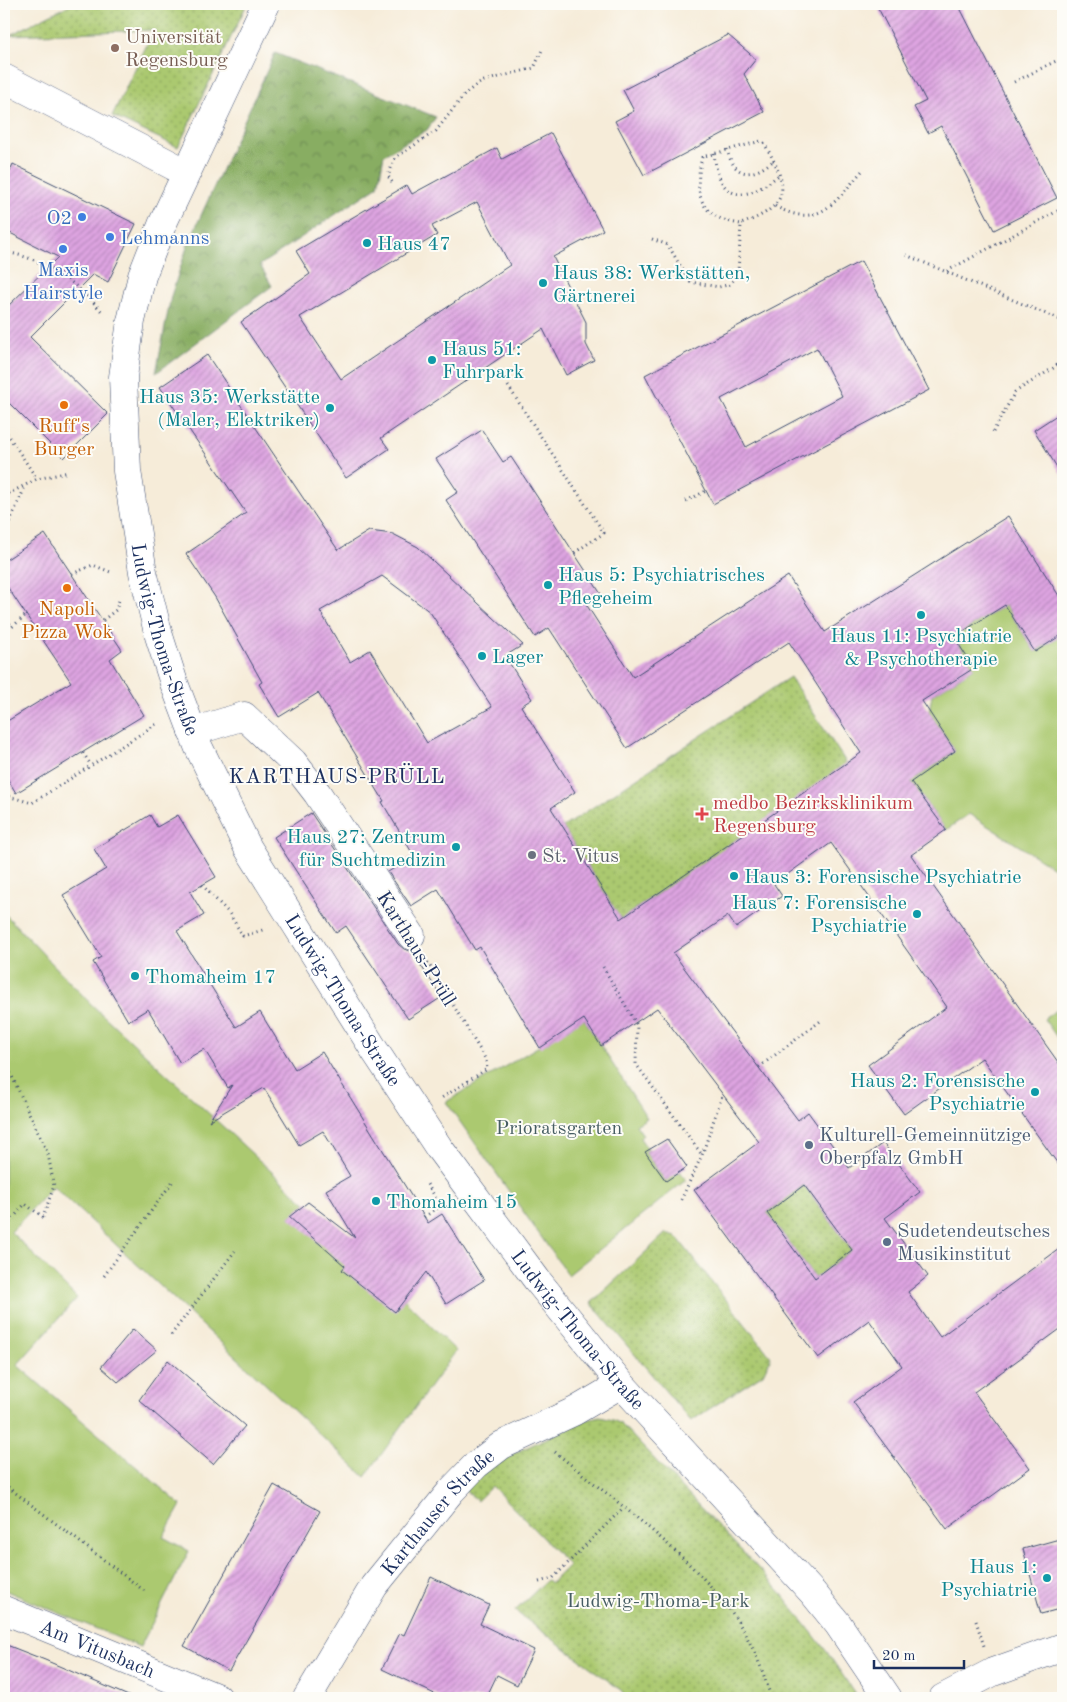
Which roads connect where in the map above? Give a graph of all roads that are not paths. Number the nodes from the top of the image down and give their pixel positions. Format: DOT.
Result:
graph roads {
  1 [pos="266,4"];
  2 [pos="4,78"];
  3 [pos="185,172"];
  4 [pos="192,732"];
  5 [pos="411,936"];
  6 [pos="621,1384"];
  7 [pos="4,1610"];
  8 [pos="1063,1647"];
  9 [pos="218,1698"];
  10 [pos="307,1698"];
  11 [pos="888,1698"];
  12 [pos="943,1698"];
  1 -- 3 [label="street, Ludwig-Thoma-Straße"];
  2 -- 3 [label="street"];
  3 -- 4 [label="street, Ludwig-Thoma-Straße"];
  4 -- 5 [label="street, Karthaus-Prüll"];
  4 -- 6 [label="street, Ludwig-Thoma-Straße"];
  6 -- 10 [label="street, Karthauser Straße"];
  6 -- 11 [label="street, Ludwig-Thoma-Straße"];
  7 -- 9 [label="street, Am Vitusbach"];
  8 -- 12 [label="street"];
}
